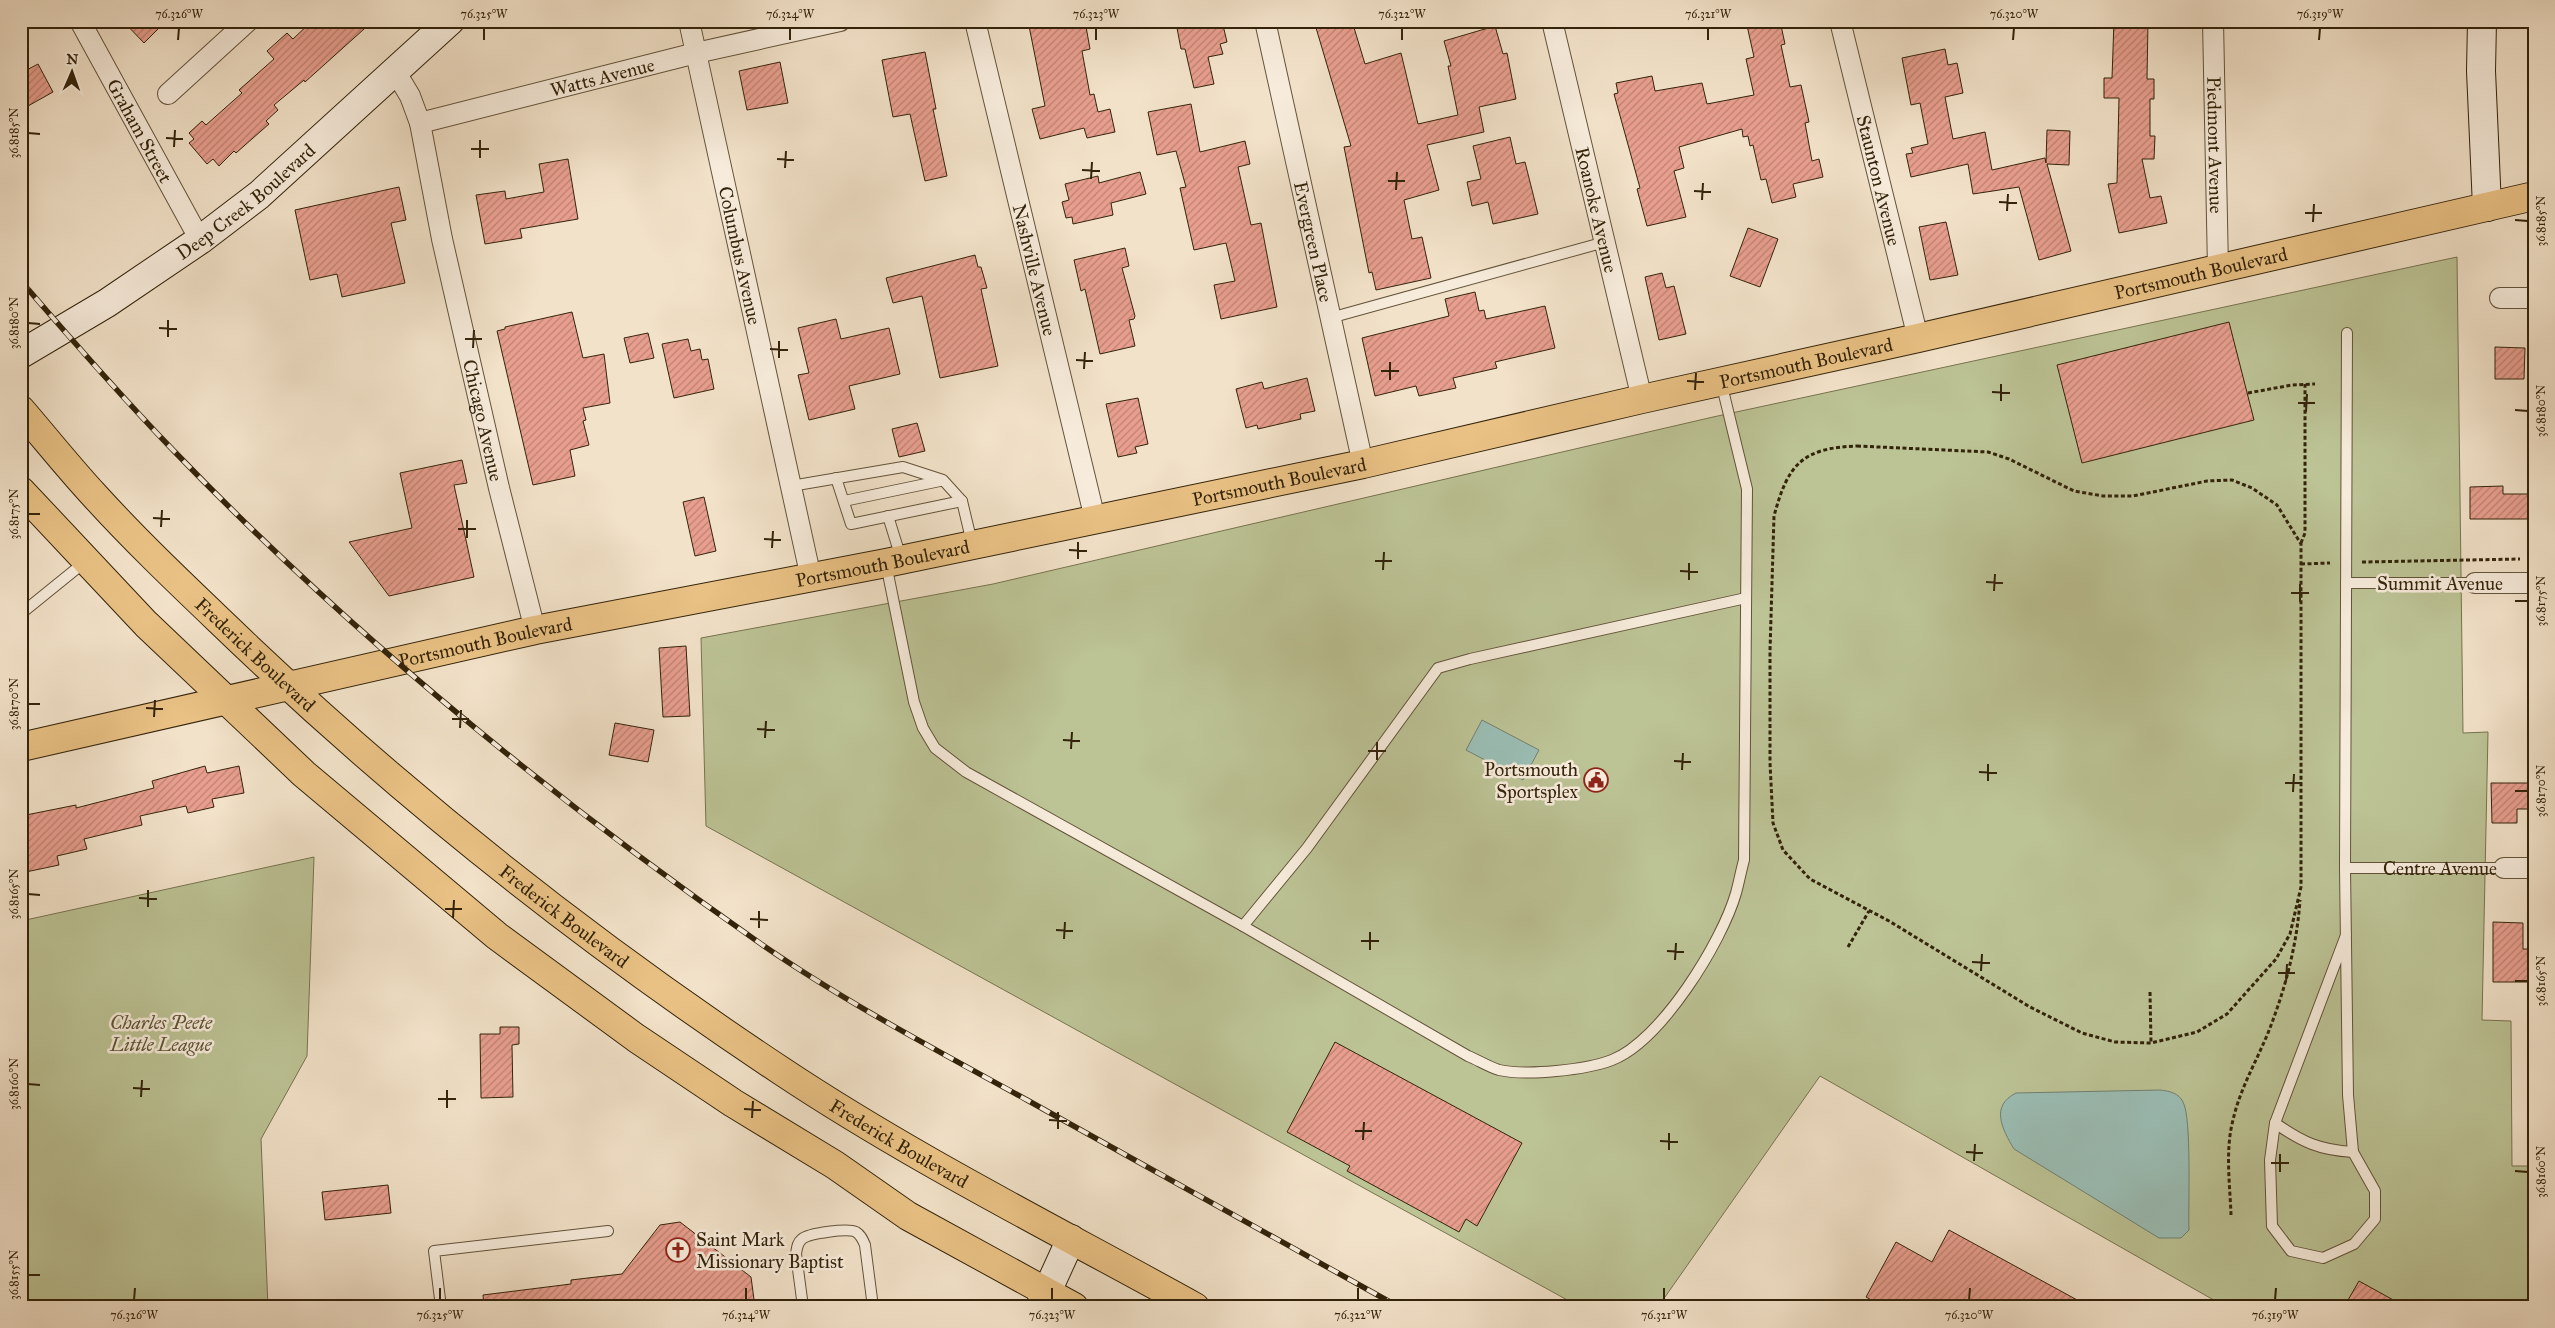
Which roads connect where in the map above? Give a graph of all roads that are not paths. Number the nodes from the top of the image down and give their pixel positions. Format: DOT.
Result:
graph roads {
  1 [pos="80,21"];
  2 [pos="248,21"];
  3 [pos="450,21"];
  4 [pos="689,21"];
  5 [pos="840,21"];
  6 [pos="975,21"];
  7 [pos="1265,21"];
  8 [pos="1552,21"];
  9 [pos="1840,21"];
  10 [pos="2213,21"];
  11 [pos="2482,21"];
  12 [pos="696,53"];
  13 [pos="395,72"];
  14 [pos="168,94"];
  15 [pos="420,123"];
  16 [pos="2534,196"];
  17 [pos="2487,206"];
  18 [pos="200,240"];
  19 [pos="1605,242"];
  20 [pos="2218,269"];
  21 [pos="2500,298"];
  22 [pos="2534,298"];
  23 [pos="1330,318"];
  24 [pos="2347,332"];
  25 [pos="1918,338"];
  26 [pos="21,354"];
  27 [pos="1721,381"];
  28 [pos="1642,399"];
  29 [pos="21,410"];
  30 [pos="1363,464"];
  31 [pos="836,478"];
  32 [pos="943,480"];
  33 [pos="791,486"];
  34 [pos="21,491"];
  35 [pos="844,501"];
  36 [pos="962,501"];
  37 [pos="888,516"];
  38 [pos="1095,519"];
  39 [pos="973,545"];
  40 [pos="87,561"];
  41 [pos="894,561"];
  42 [pos="812,578"];
  43 [pos="2346,583"];
  44 [pos="2475,583"];
  45 [pos="2534,583"];
  46 [pos="1746,598"];
  47 [pos="22,611"];
  48 [pos="535,630"];
  49 [pos="21,664"];
  50 [pos="289,686"];
  51 [pos="225,701"];
  52 [pos="21,747"];
  53 [pos="2346,868"];
  54 [pos="2504,868"];
  55 [pos="2534,868"];
  56 [pos="1244,926"];
  57 [pos="2346,935"];
  58 [pos="2275,1123"];
  59 [pos="2353,1152"];
  60 [pos="608,1230"];
  61 [pos="1071,1239"];
  62 [pos="1044,1299"];
  63 [pos="441,1307"];
  64 [pos="803,1307"];
  65 [pos="873,1307"];
  66 [pos="1074,1307"];
  67 [pos="1195,1307"];
  1 -- 18 [label="street, Graham Street"];
  2 -- 14 [label="street"];
  3 -- 13 [label="street, Deep Creek Boulevard"];
  4 -- 12 [label="street, Columbus Avenue"];
  5 -- 12 [label="street, Watts Avenue"];
  6 -- 38 [label="street, Nashville Avenue"];
  7 -- 23 [label="street, Evergreen Place"];
  8 -- 19 [label="street, Roanoke Avenue"];
  9 -- 25 [label="street, Staunton Avenue"];
  10 -- 20 [label="street, Piedmont Avenue"];
  11 -- 17 [label="street"];
  12 -- 15 [label="street, Watts Avenue"];
  12 -- 33 [label="street, Columbus Avenue"];
  13 -- 15 [label="street"];
  13 -- 18 [label="street, Deep Creek Boulevard"];
  15 -- 48 [label="street, Chicago Avenue"];
  16 -- 17 [label="main road, Portsmouth Boulevard"];
  17 -- 20 [label="main road, Portsmouth Boulevard"];
  18 -- 26 [label="street, Deep Creek Boulevard"];
  19 -- 23 [label="lane"];
  19 -- 28 [label="street, Roanoke Avenue"];
  20 -- 25 [label="main road, Portsmouth Boulevard"];
  21 -- 22 [label="street"];
  23 -- 30 [label="street, Evergreen Place"];
  24 -- 43 [label="lane"];
  25 -- 27 [label="main road, Portsmouth Boulevard"];
  27 -- 28 [label="main road, Portsmouth Boulevard"];
  27 -- 46 [label="lane"];
  28 -- 30 [label="main road, Portsmouth Boulevard"];
  29 -- 50 [label="main road, Frederick Boulevard"];
  30 -- 38 [label="main road, Portsmouth Boulevard"];
  31 -- 32 [label="lane"];
  31 -- 33 [label="lane"];
  31 -- 35 [label="lane"];
  32 -- 35 [label="lane"];
  32 -- 36 [label="lane"];
  33 -- 42 [label="street, Columbus Avenue"];
  34 -- 40 [label="main road"];
  35 -- 37 [label="lane"];
  36 -- 37 [label="lane"];
  36 -- 39 [label="lane"];
  37 -- 41 [label="lane"];
  38 -- 39 [label="main road, Portsmouth Boulevard"];
  39 -- 41 [label="main road, Portsmouth Boulevard"];
  40 -- 47 [label="lane"];
  40 -- 51 [label="main road"];
  41 -- 42 [label="main road, Portsmouth Boulevard"];
  41 -- 56 [label="lane"];
  42 -- 48 [label="main road, Portsmouth Boulevard"];
  43 -- 44 [label="lane, Summit Avenue"];
  43 -- 53 [label="lane"];
  44 -- 45 [label="street, Summit Avenue"];
  46 -- 56 [label="lane"];
  46 -- 56 [label="lane"];
  47 -- 49 [label="lane"];
  48 -- 50 [label="main road, Portsmouth Boulevard"];
  50 -- 51 [label="main road, Portsmouth Boulevard"];
  50 -- 61 [label="main road, Frederick Boulevard"];
  51 -- 52 [label="main road, Portsmouth Boulevard"];
  51 -- 62 [label="main road"];
  53 -- 54 [label="lane, Centre Avenue"];
  53 -- 57 [label="lane"];
  54 -- 55 [label="street, Centre Avenue"];
  57 -- 58 [label="lane"];
  57 -- 59 [label="lane"];
  58 -- 59 [label="lane"];
  58 -- 59 [label="lane"];
  60 -- 63 [label="lane"];
  61 -- 62 [label="street"];
  61 -- 67 [label="main road, Frederick Boulevard"];
  62 -- 66 [label="main road"];
  64 -- 65 [label="lane"];
}
